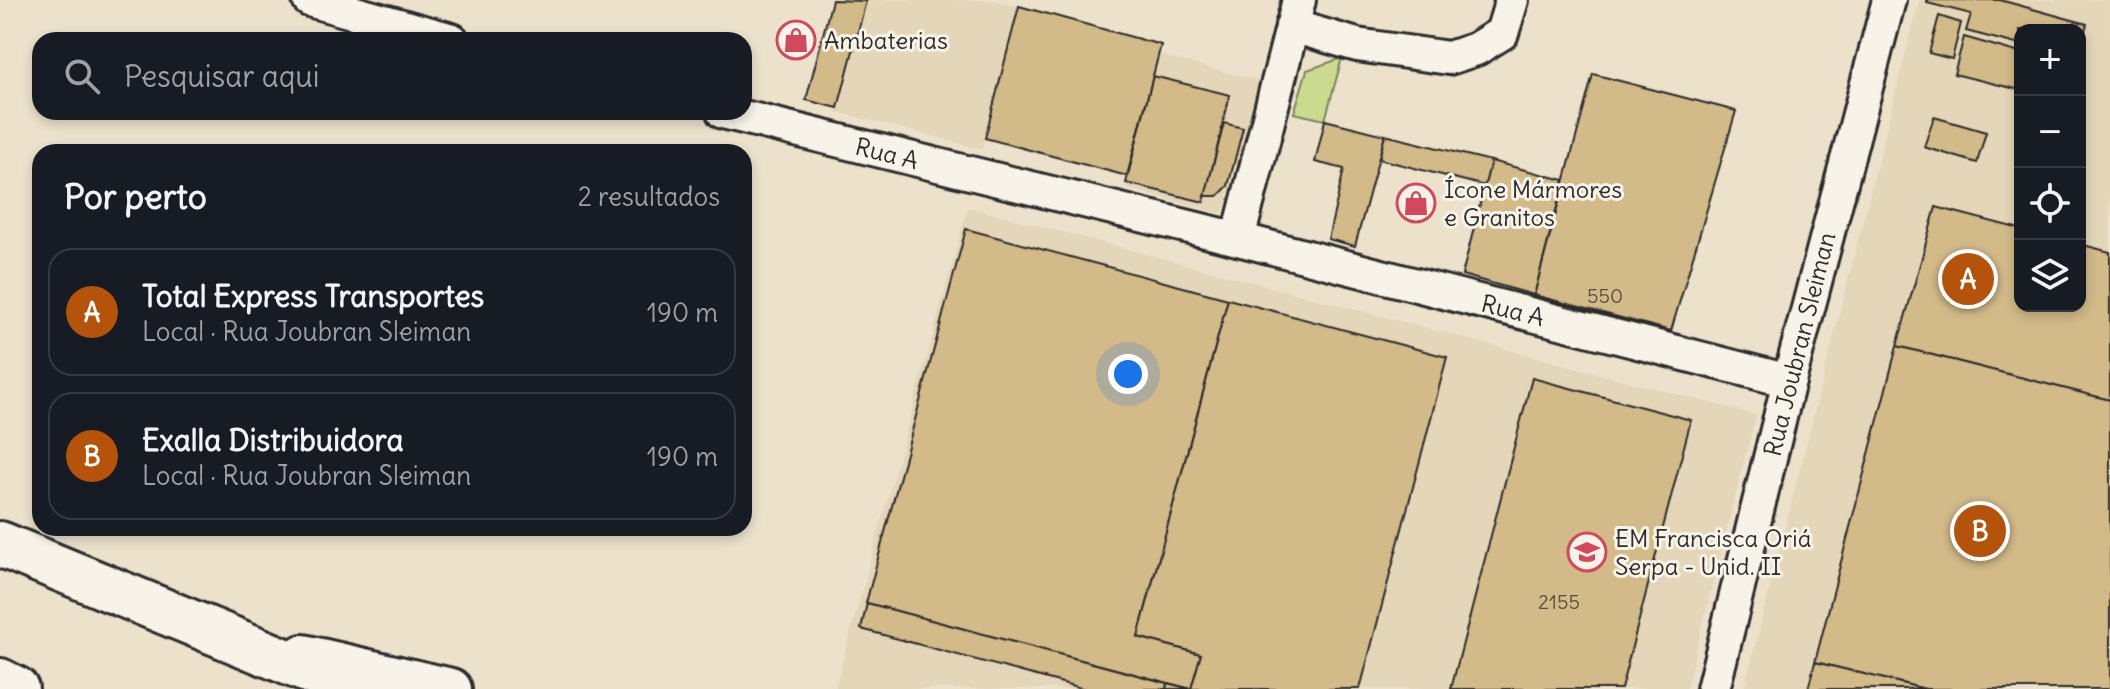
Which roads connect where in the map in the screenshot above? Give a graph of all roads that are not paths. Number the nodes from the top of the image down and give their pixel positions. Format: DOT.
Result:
graph roads {
  1 [pos="309,0"];
  2 [pos="1512,0"];
  3 [pos="1889,0"];
  4 [pos="1295,13"];
  5 [pos="423,32"];
  6 [pos="752,119"];
  7 [pos="1238,239"];
  8 [pos="1789,381"];
  9 [pos="0,544"];
  10 [pos="238,641"];
  11 [pos="0,681"];
  12 [pos="16,689"];
  13 [pos="353,689"];
  14 [pos="451,689"];
  15 [pos="1713,689"];
  1 -- 5 [label="street"];
  2 -- 4 [label="street"];
  3 -- 8 [label="street, Rua Joubran Sleiman"];
  4 -- 7 [label="street"];
  6 -- 7 [label="street, Rua A"];
  7 -- 8 [label="street, Rua A"];
  8 -- 15 [label="street, Rua Joubran Sleiman"];
  9 -- 10 [label="highway"];
  10 -- 13 [label="highway"];
  10 -- 14 [label="main road"];
  11 -- 12 [label="highway"];
}
